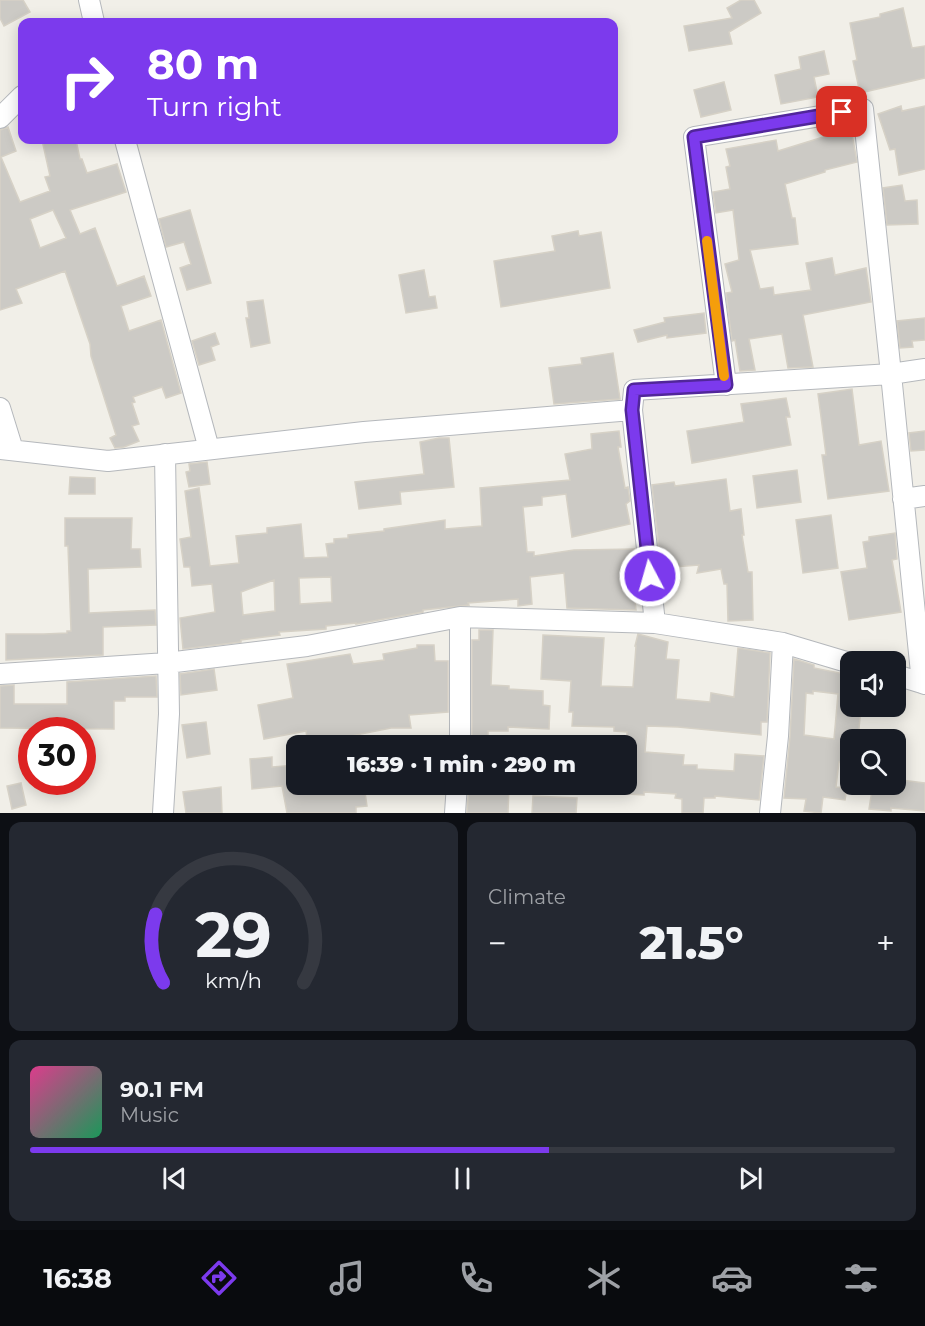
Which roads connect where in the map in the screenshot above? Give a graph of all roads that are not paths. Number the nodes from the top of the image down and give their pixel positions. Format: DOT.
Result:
graph roads {
  1 [pos="89,0"];
  2 [pos="93,18"];
  3 [pos="18,100"];
  4 [pos="0,118"];
  5 [pos="126,144"];
  6 [pos="925,369"];
  7 [pos="891,374"];
  8 [pos="726,385"];
  9 [pos="0,408"];
  10 [pos="632,410"];
  11 [pos="209,449"];
  12 [pos="7,450"];
  13 [pos="165,454"];
  14 [pos="925,496"];
  15 [pos="903,499"];
  16 [pos="460,617"];
  17 [pos="655,623"];
  18 [pos="783,644"];
  19 [pos="840,660"];
  20 [pos="167,663"];
  21 [pos="0,674"];
  22 [pos="906,678"];
  23 [pos="923,683"];
  24 [pos="460,735"];
  25 [pos="456,795"];
  26 [pos="163,813"];
  27 [pos="455,813"];
  28 [pos="770,813"];
  1 -- 2 [label="street"];
  3 -- 4 [label="street"];
  5 -- 11 [label="street"];
  6 -- 7 [label="street"];
  7 -- 8 [label="street"];
  7 -- 8 [label="street"];
  7 -- 15 [label="street"];
  8 -- 10 [label="street"];
  9 -- 12 [label="street"];
  10 -- 11 [label="street"];
  10 -- 17 [label="street"];
  11 -- 13 [label="street"];
  12 -- 13 [label="street"];
  13 -- 20 [label="street"];
  14 -- 15 [label="street"];
  15 -- 23 [label="street"];
  16 -- 17 [label="street"];
  16 -- 20 [label="street"];
  16 -- 24 [label="street"];
  17 -- 18 [label="street"];
  18 -- 19 [label="street"];
  18 -- 28 [label="street"];
  20 -- 21 [label="street"];
  20 -- 26 [label="street"];
  22 -- 23 [label="street"];
  25 -- 27 [label="street"];
}
